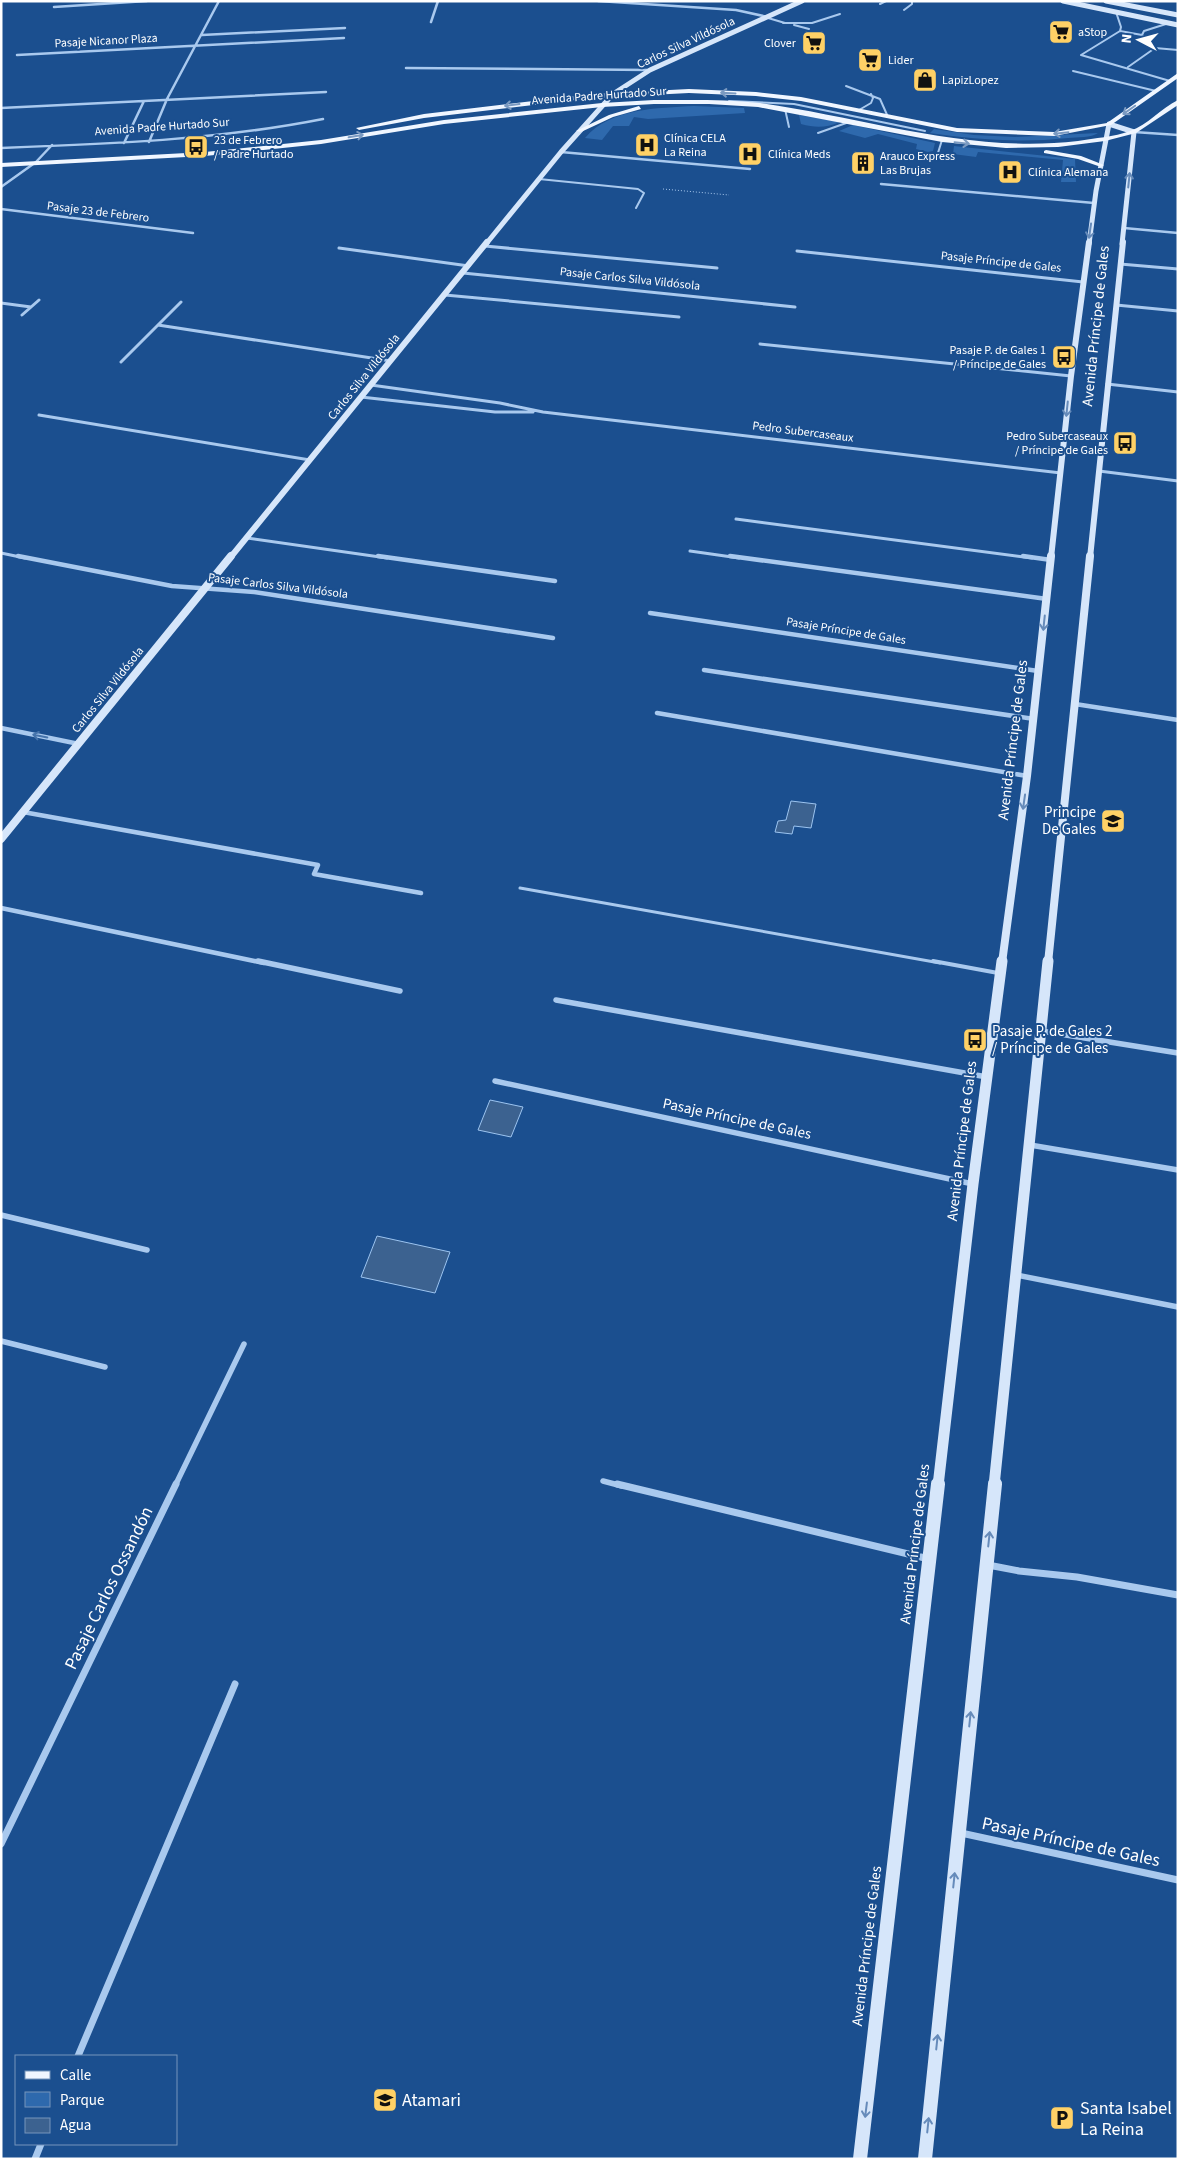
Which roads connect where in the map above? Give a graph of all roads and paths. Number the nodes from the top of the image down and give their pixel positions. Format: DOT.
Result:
graph roads {
  1 [pos="146,1"];
  2 [pos="219,1"];
  3 [pos="438,1"];
  4 [pos="598,1"];
  5 [pos="667,1"];
  6 [pos="802,1"];
  7 [pos="886,1"];
  8 [pos="912,1"];
  9 [pos="1063,1"];
  10 [pos="1106,1"];
  11 [pos="880,4"];
  12 [pos="665,5"];
  13 [pos="54,7"];
  14 [pos="904,10"];
  15 [pos="1116,12"];
  16 [pos="840,14"];
  17 [pos="1178,15"];
  18 [pos="768,18"];
  19 [pos="431,22"];
  20 [pos="783,23"];
  21 [pos="1168,23"];
  22 [pos="1178,25"];
  23 [pos="345,28"];
  24 [pos="809,29"];
  25 [pos="1120,31"];
  26 [pos="202,35"];
  27 [pos="1142,35"];
  28 [pos="344,38"];
  29 [pos="196,46"];
  30 [pos="1155,48"];
  31 [pos="1178,50"];
  32 [pos="18,55"];
  33 [pos="1128,67"];
  34 [pos="406,68"];
  35 [pos="650,70"];
  36 [pos="1073,72"];
  37 [pos="1178,76"];
  38 [pos="1170,81"];
  39 [pos="846,86"];
  40 [pos="1156,91"];
  41 [pos="326,92"];
  42 [pos="613,94"];
  43 [pos="872,94"];
  44 [pos="168,100"];
  45 [pos="144,101"];
  46 [pos="671,102"];
  47 [pos="692,102"];
  48 [pos="1178,102"];
  49 [pos="602,105"];
  50 [pos="1,108"];
  51 [pos="785,109"];
  52 [pos="859,110"];
  53 [pos="888,117"];
  54 [pos="323,119"];
  55 [pos="850,121"];
  56 [pos="1109,124"];
  57 [pos="789,127"];
  58 [pos="579,131"];
  59 [pos="925,131"];
  60 [pos="1134,132"];
  61 [pos="818,133"];
  62 [pos="1178,135"];
  63 [pos="1106,139"];
  64 [pos="942,140"];
  65 [pos="149,142"];
  66 [pos="124,143"];
  67 [pos="52,144"];
  68 [pos="984,145"];
  69 [pos="273,147"];
  70 [pos="1,148"];
  71 [pos="561,152"];
  72 [pos="937,156"];
  73 [pos="36,162"];
  74 [pos="1,165"];
  75 [pos="1102,165"];
  76 [pos="750,168"];
  77 [pos="539,179"];
  78 [pos="881,184"];
  79 [pos="1,187"];
  80 [pos="640,190"];
  81 [pos="729,195"];
  82 [pos="1094,203"];
  83 [pos="636,208"];
  84 [pos="1,209"];
  85 [pos="1124,228"];
  86 [pos="193,233"];
  87 [pos="1178,233"];
  88 [pos="485,246"];
  89 [pos="339,248"];
  90 [pos="797,250"];
  91 [pos="1120,264"];
  92 [pos="469,266"];
  93 [pos="717,268"];
  94 [pos="1178,269"];
  95 [pos="463,273"];
  96 [pos="1083,282"];
  97 [pos="445,294"];
  98 [pos="38,300"];
  99 [pos="181,302"];
  100 [pos="1,303"];
  101 [pos="1116,305"];
  102 [pos="795,306"];
  103 [pos="31,307"];
  104 [pos="1178,311"];
  105 [pos="22,315"];
  106 [pos="679,317"];
  107 [pos="158,325"];
  108 [pos="760,344"];
  109 [pos="391,361"];
  110 [pos="121,362"];
  111 [pos="1070,376"];
  112 [pos="1108,384"];
  113 [pos="371,385"];
  114 [pos="1178,392"];
  115 [pos="361,397"];
  116 [pos="543,412"];
  117 [pos="39,415"];
  118 [pos="310,460"];
  119 [pos="1098,471"];
  120 [pos="1061,473"];
  121 [pos="1178,481"];
  122 [pos="736,519"];
  123 [pos="247,538"];
  124 [pos="690,551"];
  125 [pos="1,553"];
  126 [pos="1051,560"];
  127 [pos="555,581"];
  128 [pos="206,588"];
  129 [pos="1046,599"];
  130 [pos="650,613"];
  131 [pos="554,638"];
  132 [pos="704,670"];
  133 [pos="1038,671"];
  134 [pos="1075,704"];
  135 [pos="657,714"];
  136 [pos="1034,719"];
  137 [pos="1178,720"];
  138 [pos="1,728"];
  139 [pos="79,744"];
  140 [pos="1028,776"];
  141 [pos="23,812"];
  142 [pos="1,839"];
  143 [pos="520,888"];
  144 [pos="421,893"];
  145 [pos="1,908"];
  146 [pos="1000,973"];
  147 [pos="400,991"];
  148 [pos="556,1000"];
  149 [pos="1041,1031"];
  150 [pos="1178,1053"];
  151 [pos="987,1077"];
  152 [pos="495,1082"];
  153 [pos="1030,1144"];
  154 [pos="1178,1170"];
  155 [pos="974,1184"];
  156 [pos="1,1215"];
  157 [pos="147,1250"];
  158 [pos="1016,1275"];
  159 [pos="1178,1307"];
  160 [pos="1,1341"];
  161 [pos="244,1344"];
  162 [pos="105,1366"];
  163 [pos="603,1482"];
  164 [pos="931,1559"];
  165 [pos="986,1565"];
  166 [pos="1178,1595"];
  167 [pos="235,1684"];
  168 [pos="959,1833"];
  169 [pos="1,1844"];
  170 [pos="1178,1880"];
  171 [pos="78,2055"];
  172 [pos="41,2145"];
  173 [pos="35,2159"];
  174 [pos="860,2159"];
  175 [pos="925,2159"];
  1 -- 13 [label="street"];
  2 -- 26 [label="street"];
  3 -- 19 [label="street"];
  4 -- 12 [label="street"];
  5 -- 12 [label="street"];
  6 -- 18 [label="main road, Carlos Silva Vildósola"];
  7 -- 11 [label="lane"];
  8 -- 14 [label="lane"];
  9 -- 15 [label="main road"];
  10 -- 17 [label="main road"];
  12 -- 18 [label="street"];
  15 -- 21 [label="main road"];
  15 -- 25 [label="lane"];
  16 -- 20 [label="lane"];
  18 -- 20 [label="lane"];
  18 -- 35 [label="main road, Carlos Silva Vildósola"];
  20 -- 24 [label="lane"];
  21 -- 22 [label="main road"];
  21 -- 27 [label="lane"];
  23 -- 26 [label="street"];
  25 -- 27 [label="lane"];
  25 -- 33 [label="lane"];
  26 -- 29 [label="street"];
  27 -- 30 [label="lane"];
  28 -- 29 [label="street, Pasaje Nicanor Plaza"];
  29 -- 32 [label="street, Pasaje Nicanor Plaza"];
  29 -- 44 [label="street"];
  30 -- 31 [label="lane"];
  30 -- 33 [label="lane"];
  33 -- 38 [label="lane"];
  34 -- 35 [label="street"];
  35 -- 42 [label="main road, Carlos Silva Vildósola"];
  36 -- 40 [label="lane"];
  37 -- 38 [label="main road"];
  38 -- 40 [label="main road"];
  39 -- 43 [label="lane"];
  40 -- 56 [label="main road, one-way"];
  41 -- 44 [label="street"];
  42 -- 49 [label="main road, Carlos Silva Vildósola"];
  52 -- 42 [label="main road, Avenida Padre Hurtado Sur, one-way"];
  42 -- 69 [label="main road, Avenida Padre Hurtado Sur, one-way"];
  43 -- 52 [label="lane"];
  43 -- 53 [label="lane"];
  44 -- 45 [label="street"];
  44 -- 65 [label="street"];
  45 -- 50 [label="street"];
  45 -- 66 [label="street"];
  46 -- 47 [label="main road, Avenida Padre Hurtado Sur"];
  46 -- 49 [label="main road, Avenida Padre Hurtado Sur"];
  46 -- 58 [label="main road"];
  47 -- 51 [label="main road, Avenida Padre Hurtado Sur"];
  47 -- 59 [label="lane"];
  48 -- 60 [label="main road"];
  49 -- 58 [label="main road, Carlos Silva Vildósola"];
  69 -- 49 [label="main road, Avenida Padre Hurtado Sur, one-way"];
  51 -- 55 [label="main road, Avenida Padre Hurtado Sur"];
  51 -- 57 [label="lane"];
  52 -- 53 [label="main road, Avenida Padre Hurtado Sur"];
  56 -- 53 [label="main road, Avenida Padre Hurtado Sur, one-way"];
  54 -- 65 [label="street, Avenida Padre Hurtado Sur"];
  55 -- 61 [label="lane"];
  55 -- 64 [label="main road, Avenida Padre Hurtado Sur"];
  56 -- 60 [label="main road"];
  56 -- 63 [label="main road, Avenida Príncipe de Gales"];
  58 -- 71 [label="main road, Carlos Silva Vildósola"];
  60 -- 62 [label="street"];
  60 -- 63 [label="main road, Avenida Padre Hurtado Sur"];
  85 -- 60 [label="main road, Avenida Príncipe de Gales, one-way"];
  63 -- 68 [label="main road, Avenida Padre Hurtado Sur"];
  63 -- 75 [label="main road, Avenida Príncipe de Gales"];
  64 -- 68 [label="main road, Avenida Padre Hurtado Sur, one-way"];
  64 -- 72 [label="lane"];
  65 -- 66 [label="street, Avenida Padre Hurtado Sur"];
  66 -- 67 [label="street, Avenida Padre Hurtado Sur"];
  67 -- 70 [label="street, Avenida Padre Hurtado Sur"];
  67 -- 73 [label="street"];
  68 -- 75 [label="main road"];
  69 -- 73 [label="main road, Avenida Padre Hurtado Sur"];
  71 -- 76 [label="street"];
  71 -- 77 [label="main road, Carlos Silva Vildósola"];
  73 -- 74 [label="main road, Avenida Padre Hurtado Sur"];
  73 -- 79 [label="street"];
  75 -- 82 [label="main road, Avenida Príncipe de Gales"];
  77 -- 80 [label="lane"];
  77 -- 88 [label="main road, Carlos Silva Vildósola"];
  78 -- 82 [label="street"];
  80 -- 81 [label="path"];
  80 -- 83 [label="lane"];
  82 -- 96 [label="main road, Avenida Príncipe de Gales, one-way"];
  84 -- 86 [label="street, Pasaje 23 de Febrero"];
  85 -- 87 [label="street"];
  85 -- 91 [label="main road, Avenida Príncipe de Gales"];
  88 -- 92 [label="main road, Carlos Silva Vildósola"];
  88 -- 93 [label="street, Pasaje Carlos Silva Vildósola"];
  89 -- 92 [label="street"];
  90 -- 96 [label="street, Pasaje Príncipe de Gales"];
  91 -- 94 [label="street"];
  91 -- 101 [label="main road, Avenida Príncipe de Gales"];
  92 -- 95 [label="main road, Carlos Silva Vildósola"];
  95 -- 97 [label="main road, Carlos Silva Vildósola"];
  95 -- 102 [label="street, Pasaje Carlos Silva Vildósola"];
  96 -- 111 [label="main road, Avenida Príncipe de Gales"];
  97 -- 106 [label="street"];
  97 -- 109 [label="main road, Carlos Silva Vildósola"];
  98 -- 103 [label="street"];
  99 -- 107 [label="street"];
  100 -- 103 [label="street"];
  101 -- 104 [label="street"];
  101 -- 112 [label="main road, Avenida Príncipe de Gales"];
  103 -- 105 [label="street"];
  107 -- 109 [label="street"];
  107 -- 110 [label="street"];
  108 -- 111 [label="street"];
  109 -- 113 [label="main road, Carlos Silva Vildósola"];
  111 -- 120 [label="main road, Avenida Príncipe de Gales, one-way"];
  112 -- 114 [label="street"];
  112 -- 119 [label="main road, Avenida Príncipe de Gales"];
  113 -- 115 [label="main road, Carlos Silva Vildósola"];
  113 -- 116 [label="street, Pedro Subercaseaux"];
  115 -- 116 [label="street, Pedro Subercaseaux"];
  115 -- 118 [label="main road, Carlos Silva Vildósola"];
  116 -- 120 [label="street, Pedro Subercaseaux"];
  117 -- 118 [label="street"];
  118 -- 123 [label="main road, Carlos Silva Vildósola"];
  119 -- 121 [label="street"];
  119 -- 134 [label="main road, Avenida Príncipe de Gales"];
  120 -- 126 [label="main road, Avenida Príncipe de Gales"];
  122 -- 126 [label="street"];
  123 -- 127 [label="street"];
  123 -- 128 [label="main road, Carlos Silva Vildósola"];
  124 -- 129 [label="street"];
  125 -- 128 [label="street, Pasaje Carlos Silva Vildósola"];
  126 -- 129 [label="main road, Avenida Príncipe de Gales"];
  128 -- 131 [label="street, Pasaje Carlos Silva Vildósola"];
  128 -- 139 [label="main road, Carlos Silva Vildósola"];
  129 -- 133 [label="main road, Avenida Príncipe de Gales, one-way"];
  130 -- 133 [label="street, Pasaje Príncipe de Gales"];
  132 -- 136 [label="street"];
  133 -- 136 [label="main road, Avenida Príncipe de Gales"];
  134 -- 137 [label="street"];
  134 -- 149 [label="main road, Avenida Príncipe de Gales"];
  135 -- 140 [label="street"];
  136 -- 140 [label="main road, Avenida Príncipe de Gales"];
  139 -- 138 [label="street, one-way"];
  139 -- 141 [label="main road, Carlos Silva Vildósola"];
  140 -- 146 [label="main road, Avenida Príncipe de Gales, one-way"];
  141 -- 142 [label="main road, Carlos Silva Vildósola"];
  141 -- 144 [label="street"];
  143 -- 146 [label="lane"];
  145 -- 147 [label="street"];
  146 -- 151 [label="main road, Avenida Príncipe de Gales"];
  148 -- 151 [label="street"];
  149 -- 150 [label="street"];
  149 -- 153 [label="main road, Avenida Príncipe de Gales"];
  151 -- 155 [label="main road, Avenida Príncipe de Gales"];
  152 -- 155 [label="street, Pasaje Príncipe de Gales"];
  153 -- 154 [label="street"];
  153 -- 158 [label="main road, Avenida Príncipe de Gales"];
  155 -- 164 [label="main road, Avenida Príncipe de Gales"];
  156 -- 157 [label="street"];
  158 -- 159 [label="street"];
  165 -- 158 [label="main road, Avenida Príncipe de Gales, one-way"];
  160 -- 162 [label="street"];
  161 -- 169 [label="street, Pasaje Carlos Ossandón"];
  163 -- 164 [label="street"];
  164 -- 174 [label="main road, Avenida Príncipe de Gales, one-way"];
  165 -- 166 [label="street"];
  168 -- 165 [label="main road, Avenida Príncipe de Gales, one-way"];
  167 -- 171 [label="street"];
  168 -- 170 [label="street, Pasaje Príncipe de Gales"];
  175 -- 168 [label="main road, Avenida Príncipe de Gales, one-way"];
  172 -- 173 [label="street"];
}
